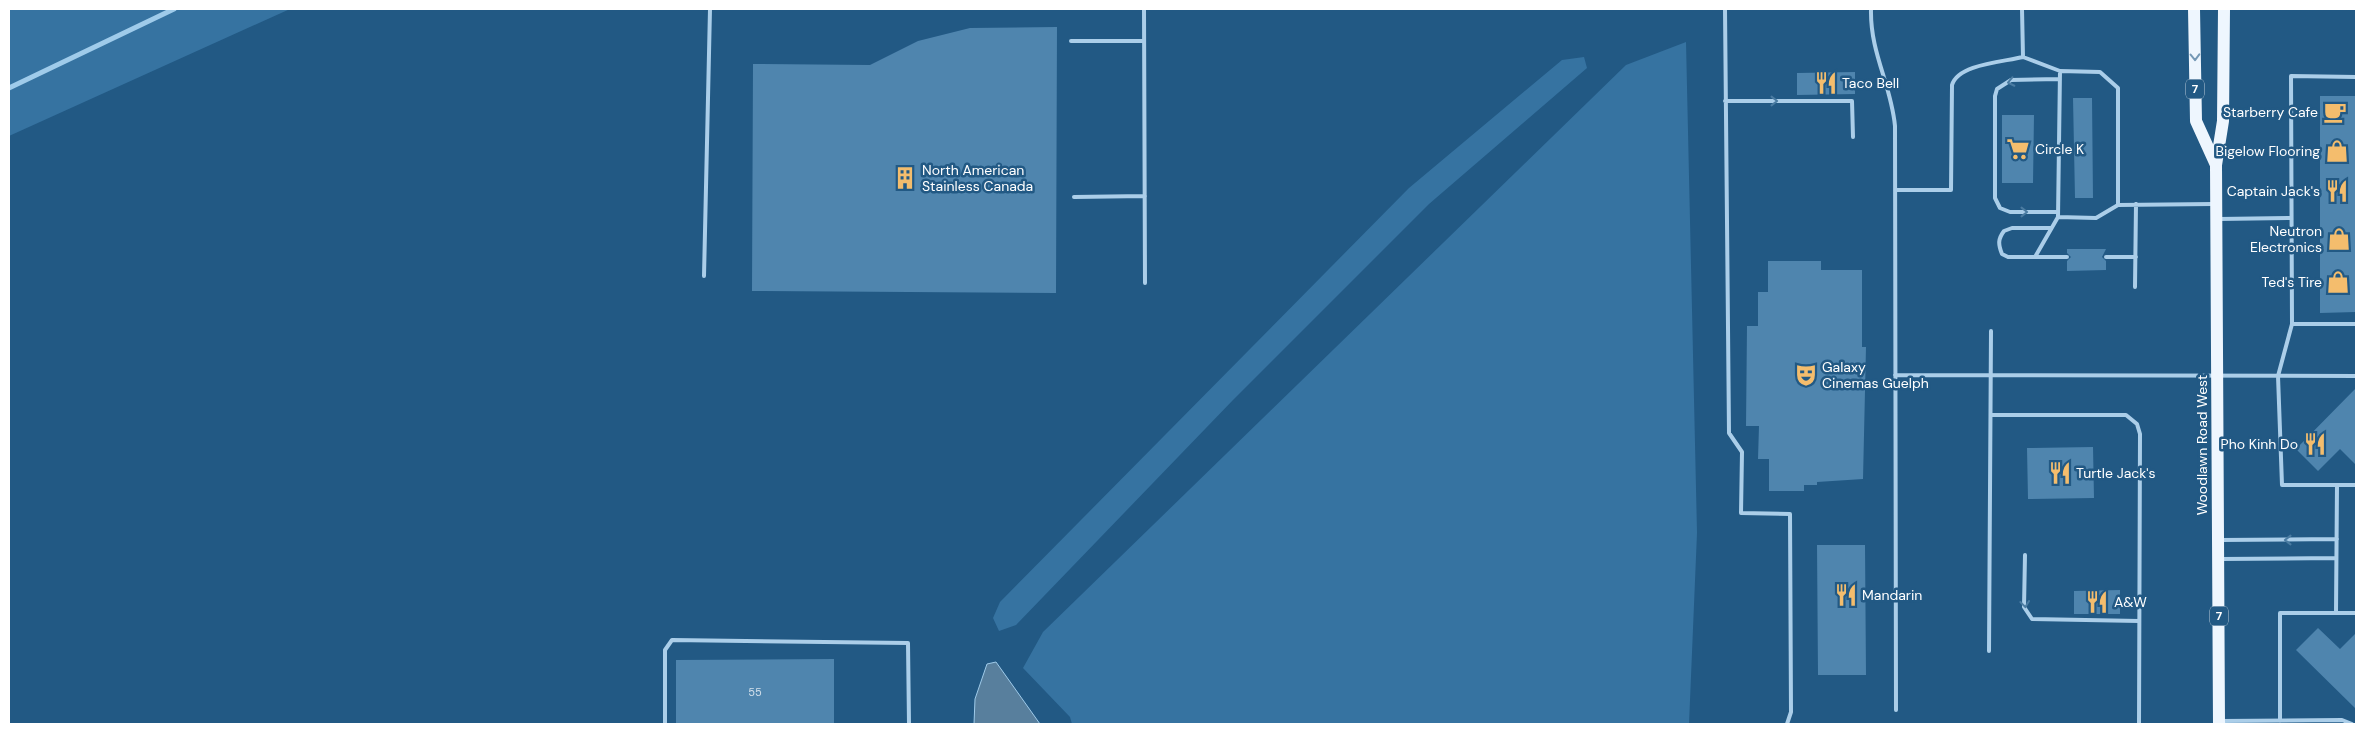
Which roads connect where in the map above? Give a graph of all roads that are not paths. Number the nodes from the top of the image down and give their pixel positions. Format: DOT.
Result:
graph roads {
  1 [pos="710,9"];
  2 [pos="1144,9"];
  3 [pos="1725,9"];
  4 [pos="1871,9"];
  5 [pos="2022,9"];
  6 [pos="2194,9"];
  7 [pos="2224,9"];
  8 [pos="1071,41"];
  9 [pos="1144,41"];
  10 [pos="2023,57"];
  11 [pos="2060,71"];
  12 [pos="2356,76"];
  13 [pos="2060,79"];
  14 [pos="1725,102"];
  15 [pos="1853,137"];
  16 [pos="2216,165"];
  17 [pos="1895,190"];
  18 [pos="1074,196"];
  19 [pos="1145,196"];
  20 [pos="2136,204"];
  21 [pos="2216,204"];
  22 [pos="2118,205"];
  23 [pos="2058,215"];
  24 [pos="2291,218"];
  25 [pos="2216,219"];
  26 [pos="2051,228"];
  27 [pos="2035,257"];
  28 [pos="2106,257"];
  29 [pos="2136,257"];
  30 [pos="2066,258"];
  31 [pos="704,276"];
  32 [pos="1145,283"];
  33 [pos="2135,287"];
  34 [pos="2292,324"];
  35 [pos="2356,324"];
  36 [pos="1991,331"];
  37 [pos="1895,375"];
  38 [pos="1991,375"];
  39 [pos="2217,376"];
  40 [pos="2278,376"];
  41 [pos="2356,376"];
  42 [pos="1991,415"];
  43 [pos="2338,485"];
  44 [pos="2356,485"];
  45 [pos="2337,539"];
  46 [pos="2218,540"];
  47 [pos="2025,556"];
  48 [pos="2336,558"];
  49 [pos="2218,559"];
  50 [pos="2336,613"];
  51 [pos="2356,613"];
  52 [pos="2139,621"];
  53 [pos="1990,650"];
  54 [pos="1896,710"];
  55 [pos="2280,721"];
  56 [pos="2219,723"];
  57 [pos="665,724"];
  58 [pos="909,724"];
  59 [pos="1787,724"];
  60 [pos="2138,724"];
  61 [pos="2352,724"];
  1 -- 31 [label="lane"];
  2 -- 9 [label="lane"];
  3 -- 14 [label="lane"];
  4 -- 17 [label="lane"];
  5 -- 10 [label="lane"];
  6 -- 16 [label="main road, Woodlawn Road West / 7, one-way"];
  7 -- 16 [label="main road, Woodlawn Road West / 7"];
  8 -- 9 [label="lane"];
  9 -- 19 [label="lane"];
  10 -- 11 [label="lane"];
  10 -- 17 [label="lane"];
  11 -- 13 [label="lane"];
  11 -- 22 [label="lane"];
  12 -- 24 [label="lane"];
  13 -- 23 [label="lane"];
  13 -- 23 [label="lane, one-way"];
  14 -- 15 [label="lane, one-way"];
  14 -- 59 [label="lane"];
  16 -- 21 [label="main road, Woodlawn Road West / 7"];
  17 -- 37 [label="lane"];
  18 -- 19 [label="lane"];
  19 -- 32 [label="lane"];
  20 -- 21 [label="lane"];
  20 -- 22 [label="lane"];
  20 -- 29 [label="lane"];
  21 -- 25 [label="main road, Woodlawn Road West / 7"];
  22 -- 23 [label="lane"];
  23 -- 26 [label="lane"];
  24 -- 25 [label="lane"];
  24 -- 34 [label="lane"];
  25 -- 39 [label="main road, Woodlawn Road West / 7"];
  26 -- 27 [label="lane"];
  26 -- 27 [label="lane"];
  27 -- 30 [label="lane"];
  28 -- 29 [label="lane"];
  29 -- 33 [label="lane"];
  34 -- 35 [label="lane"];
  34 -- 40 [label="lane"];
  36 -- 38 [label="lane"];
  37 -- 38 [label="lane"];
  37 -- 54 [label="lane"];
  38 -- 39 [label="lane"];
  38 -- 42 [label="lane"];
  39 -- 40 [label="lane"];
  39 -- 46 [label="main road, Woodlawn Road West / 7"];
  40 -- 41 [label="lane"];
  40 -- 43 [label="lane"];
  42 -- 52 [label="lane"];
  42 -- 53 [label="lane"];
  43 -- 44 [label="lane"];
  43 -- 45 [label="lane"];
  45 -- 46 [label="lane, one-way"];
  45 -- 48 [label="lane"];
  46 -- 49 [label="main road, Woodlawn Road West / 7"];
  47 -- 52 [label="lane, one-way"];
  48 -- 49 [label="lane"];
  48 -- 50 [label="lane"];
  49 -- 56 [label="main road, Woodlawn Road West / 7"];
  50 -- 51 [label="lane"];
  50 -- 55 [label="lane"];
  52 -- 60 [label="lane"];
  55 -- 56 [label="lane"];
  55 -- 61 [label="lane"];
  57 -- 58 [label="lane"];
}
